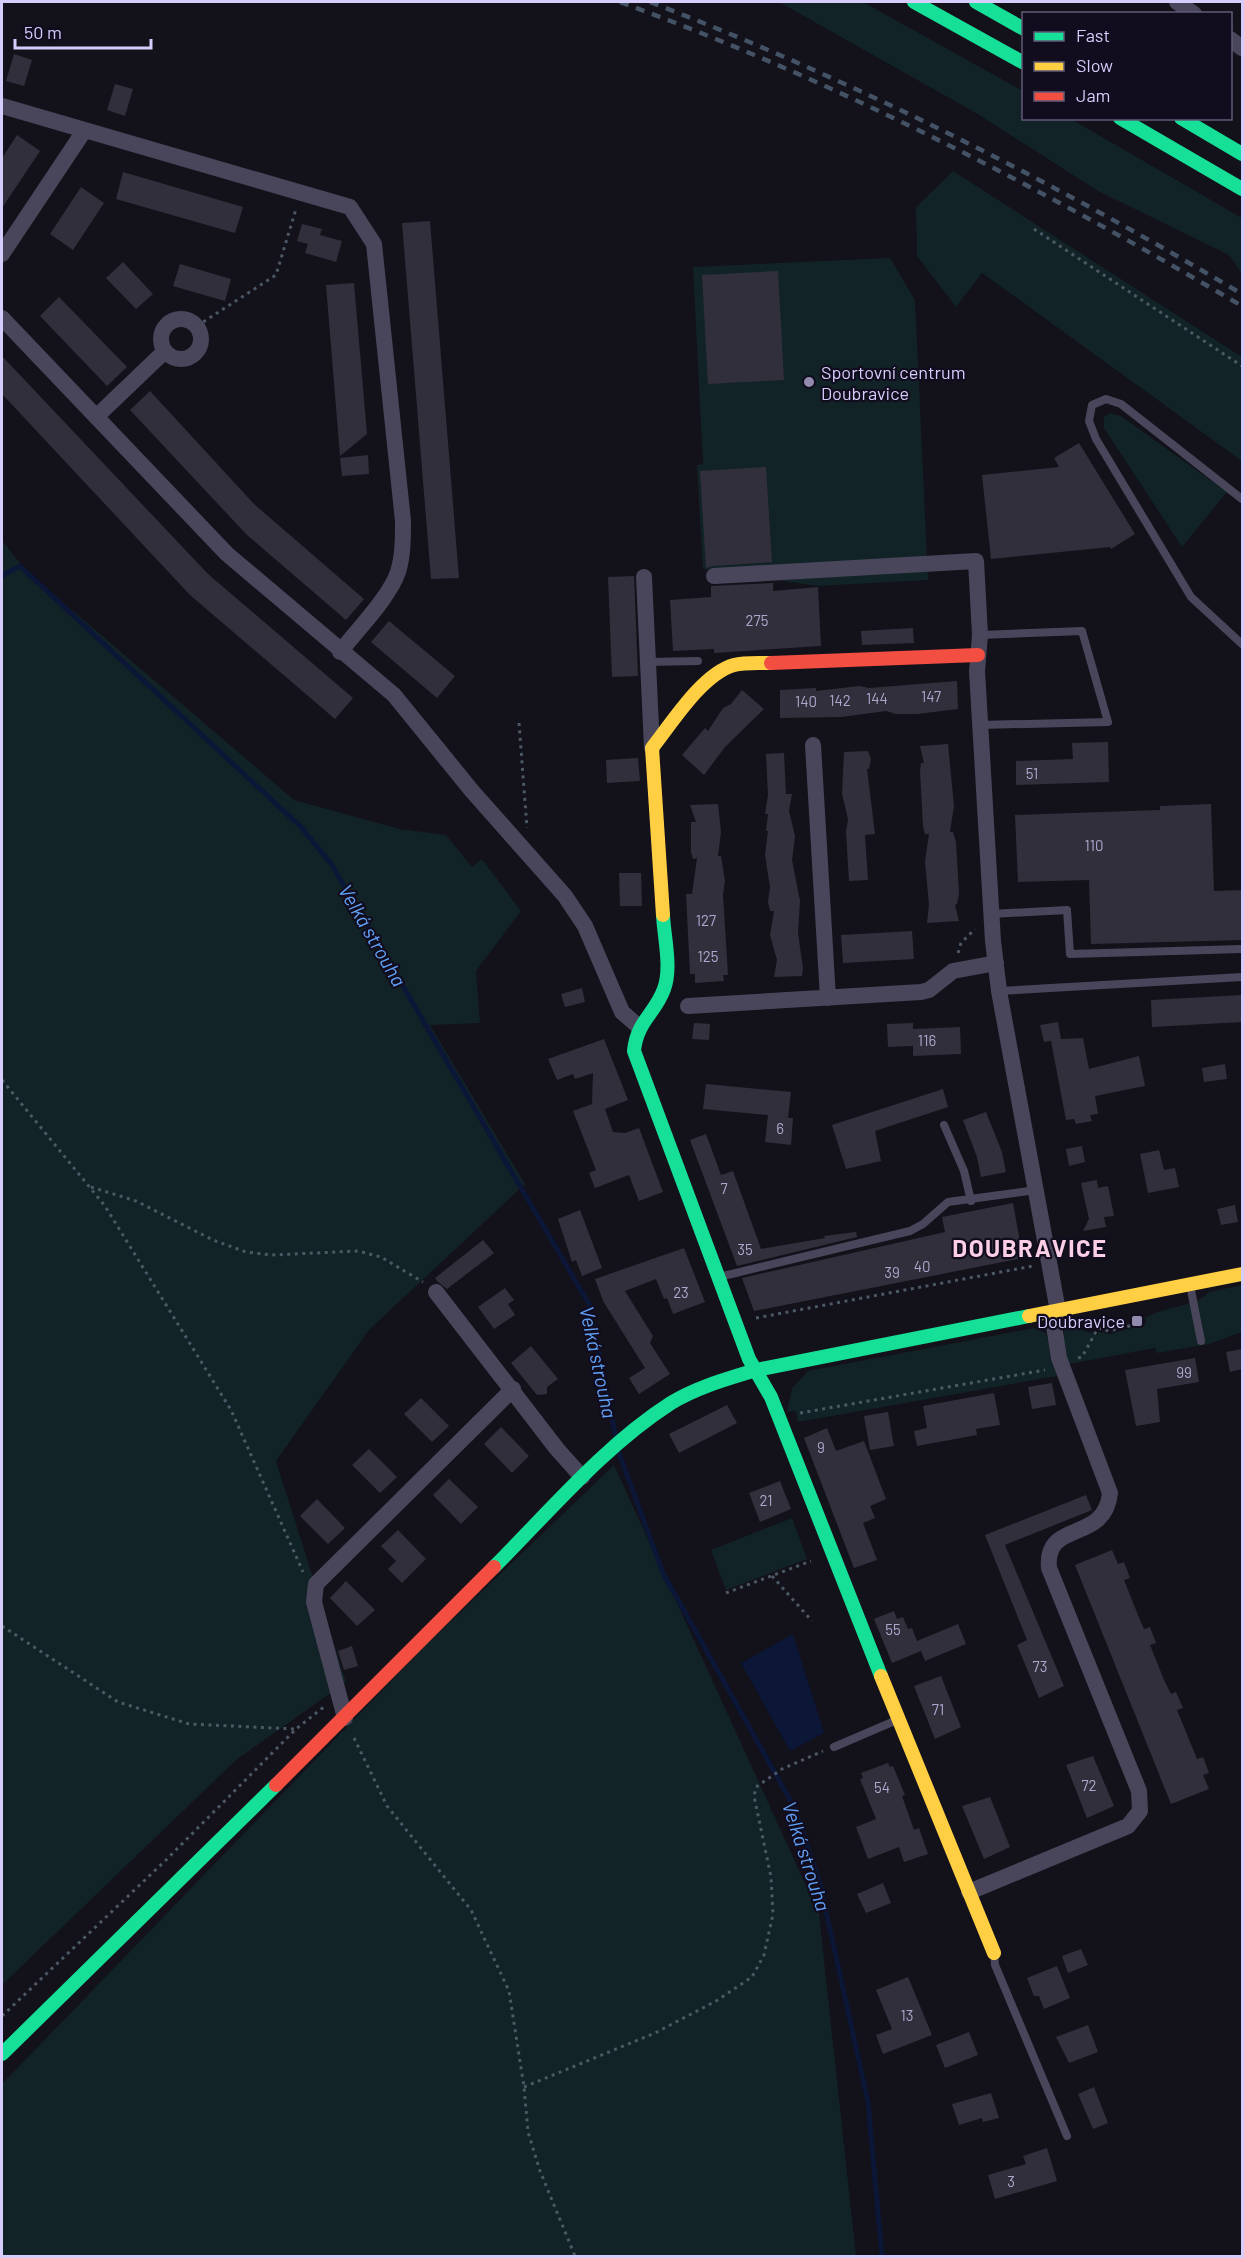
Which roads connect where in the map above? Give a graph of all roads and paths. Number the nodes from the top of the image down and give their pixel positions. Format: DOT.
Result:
graph roads {
  1 [pos="914,2"];
  2 [pos="976,2"];
  3 [pos="1177,2"];
  4 [pos="1191,12"];
  5 [pos="1022,27"];
  6 [pos="1022,62"];
  7 [pos="2,106"];
  8 [pos="1123,120"];
  9 [pos="1184,120"];
  10 [pos="84,131"];
  11 [pos="1242,153"];
  12 [pos="1242,189"];
  13 [pos="301,192"];
  14 [pos="1034,229"];
  15 [pos="2,254"];
  16 [pos="2,318"];
  17 [pos="197,326"];
  18 [pos="165,351"];
  19 [pos="1242,366"];
  20 [pos="96,417"];
  21 [pos="1242,499"];
  22 [pos="714,576"];
  23 [pos="644,577"];
  24 [pos="980,635"];
  25 [pos="1242,644"];
  26 [pos="340,652"];
  27 [pos="978,655"];
  28 [pos="648,662"];
  29 [pos="698,662"];
  30 [pos="519,723"];
  31 [pos="980,724"];
  32 [pos="813,745"];
  33 [pos="652,748"];
  34 [pos="516,840"];
  35 [pos="991,914"];
  36 [pos="1242,949"];
  37 [pos="996,963"];
  38 [pos="1242,977"];
  39 [pos="999,991"];
  40 [pos="828,999"];
  41 [pos="688,1006"];
  42 [pos="638,1026"];
  43 [pos="2,1080"];
  44 [pos="944,1125"];
  45 [pos="90,1187"];
  46 [pos="1036,1190"];
  47 [pos="971,1201"];
  48 [pos="1049,1263"];
  49 [pos="1242,1274"];
  50 [pos="718,1277"];
  51 [pos="1190,1285"];
  52 [pos="436,1292"];
  53 [pos="1055,1312"];
  54 [pos="735,1321"];
  55 [pos="1142,1323"];
  56 [pos="1086,1324"];
  57 [pos="1098,1328"];
  58 [pos="1202,1341"];
  59 [pos="1062,1367"];
  60 [pos="756,1370"];
  61 [pos="513,1389"];
  62 [pos="778,1417"];
  63 [pos="582,1477"];
  64 [pos="812,1561"];
  65 [pos="772,1576"];
  66 [pos="314,1589"];
  67 [pos="726,1593"];
  68 [pos="812,1622"];
  69 [pos="2,1626"];
  70 [pos="339,1702"];
  71 [pos="345,1718"];
  72 [pos="898,1720"];
  73 [pos="296,1729"];
  74 [pos="834,1747"];
  75 [pos="969,1892"];
  76 [pos="994,1953"];
  77 [pos="2,2016"];
  78 [pos="2,2055"];
  79 [pos="524,2087"];
  80 [pos="1067,2136"];
  81 [pos="575,2256"];
  1 -- 6 [label="main road"];
  2 -- 5 [label="main road"];
  3 -- 4 [label="street"];
  7 -- 10 [label="street"];
  8 -- 12 [label="main road"];
  9 -- 11 [label="main road"];
  10 -- 13 [label="street"];
  10 -- 15 [label="street"];
  13 -- 17 [label="path"];
  13 -- 26 [label="street"];
  14 -- 19 [label="path"];
  16 -- 20 [label="street"];
  17 -- 18 [label="street"];
  17 -- 18 [label="street"];
  18 -- 20 [label="street"];
  20 -- 26 [label="street"];
  21 -- 25 [label="lane"];
  22 -- 24 [label="street"];
  23 -- 28 [label="street"];
  24 -- 27 [label="street"];
  24 -- 31 [label="lane"];
  26 -- 34 [label="street"];
  27 -- 31 [label="street"];
  27 -- 33 [label="main road"];
  28 -- 29 [label="lane"];
  28 -- 33 [label="street"];
  30 -- 34 [label="path"];
  31 -- 35 [label="street"];
  32 -- 40 [label="street"];
  33 -- 42 [label="main road"];
  34 -- 42 [label="street"];
  35 -- 36 [label="lane"];
  35 -- 37 [label="street"];
  37 -- 39 [label="street"];
  37 -- 40 [label="street"];
  38 -- 39 [label="lane"];
  39 -- 46 [label="street"];
  40 -- 41 [label="street"];
  42 -- 50 [label="main road"];
  43 -- 45 [label="path"];
  44 -- 47 [label="lane"];
  45 -- 52 [label="path"];
  45 -- 66 [label="path"];
  46 -- 47 [label="lane"];
  46 -- 48 [label="street"];
  47 -- 50 [label="lane"];
  48 -- 53 [label="street"];
  48 -- 54 [label="path"];
  49 -- 51 [label="main road"];
  50 -- 54 [label="main road"];
  51 -- 53 [label="main road"];
  51 -- 58 [label="lane"];
  52 -- 61 [label="street"];
  53 -- 59 [label="street"];
  53 -- 60 [label="main road"];
  54 -- 60 [label="main road"];
  55 -- 57 [label="path"];
  56 -- 57 [label="path"];
  57 -- 59 [label="path"];
  59 -- 62 [label="path"];
  59 -- 75 [label="street"];
  60 -- 62 [label="main road"];
  60 -- 63 [label="main road"];
  61 -- 63 [label="street"];
  61 -- 66 [label="street"];
  62 -- 72 [label="main road"];
  63 -- 71 [label="main road"];
  64 -- 65 [label="path"];
  65 -- 67 [label="path"];
  65 -- 68 [label="path"];
  66 -- 70 [label="street"];
  69 -- 73 [label="path"];
  70 -- 71 [label="street"];
  70 -- 73 [label="path"];
  71 -- 78 [label="main road"];
  71 -- 79 [label="path"];
  72 -- 74 [label="lane"];
  72 -- 75 [label="main road"];
  73 -- 77 [label="path"];
  74 -- 79 [label="path"];
  75 -- 76 [label="main road"];
  76 -- 80 [label="lane"];
  79 -- 81 [label="path"];
}
